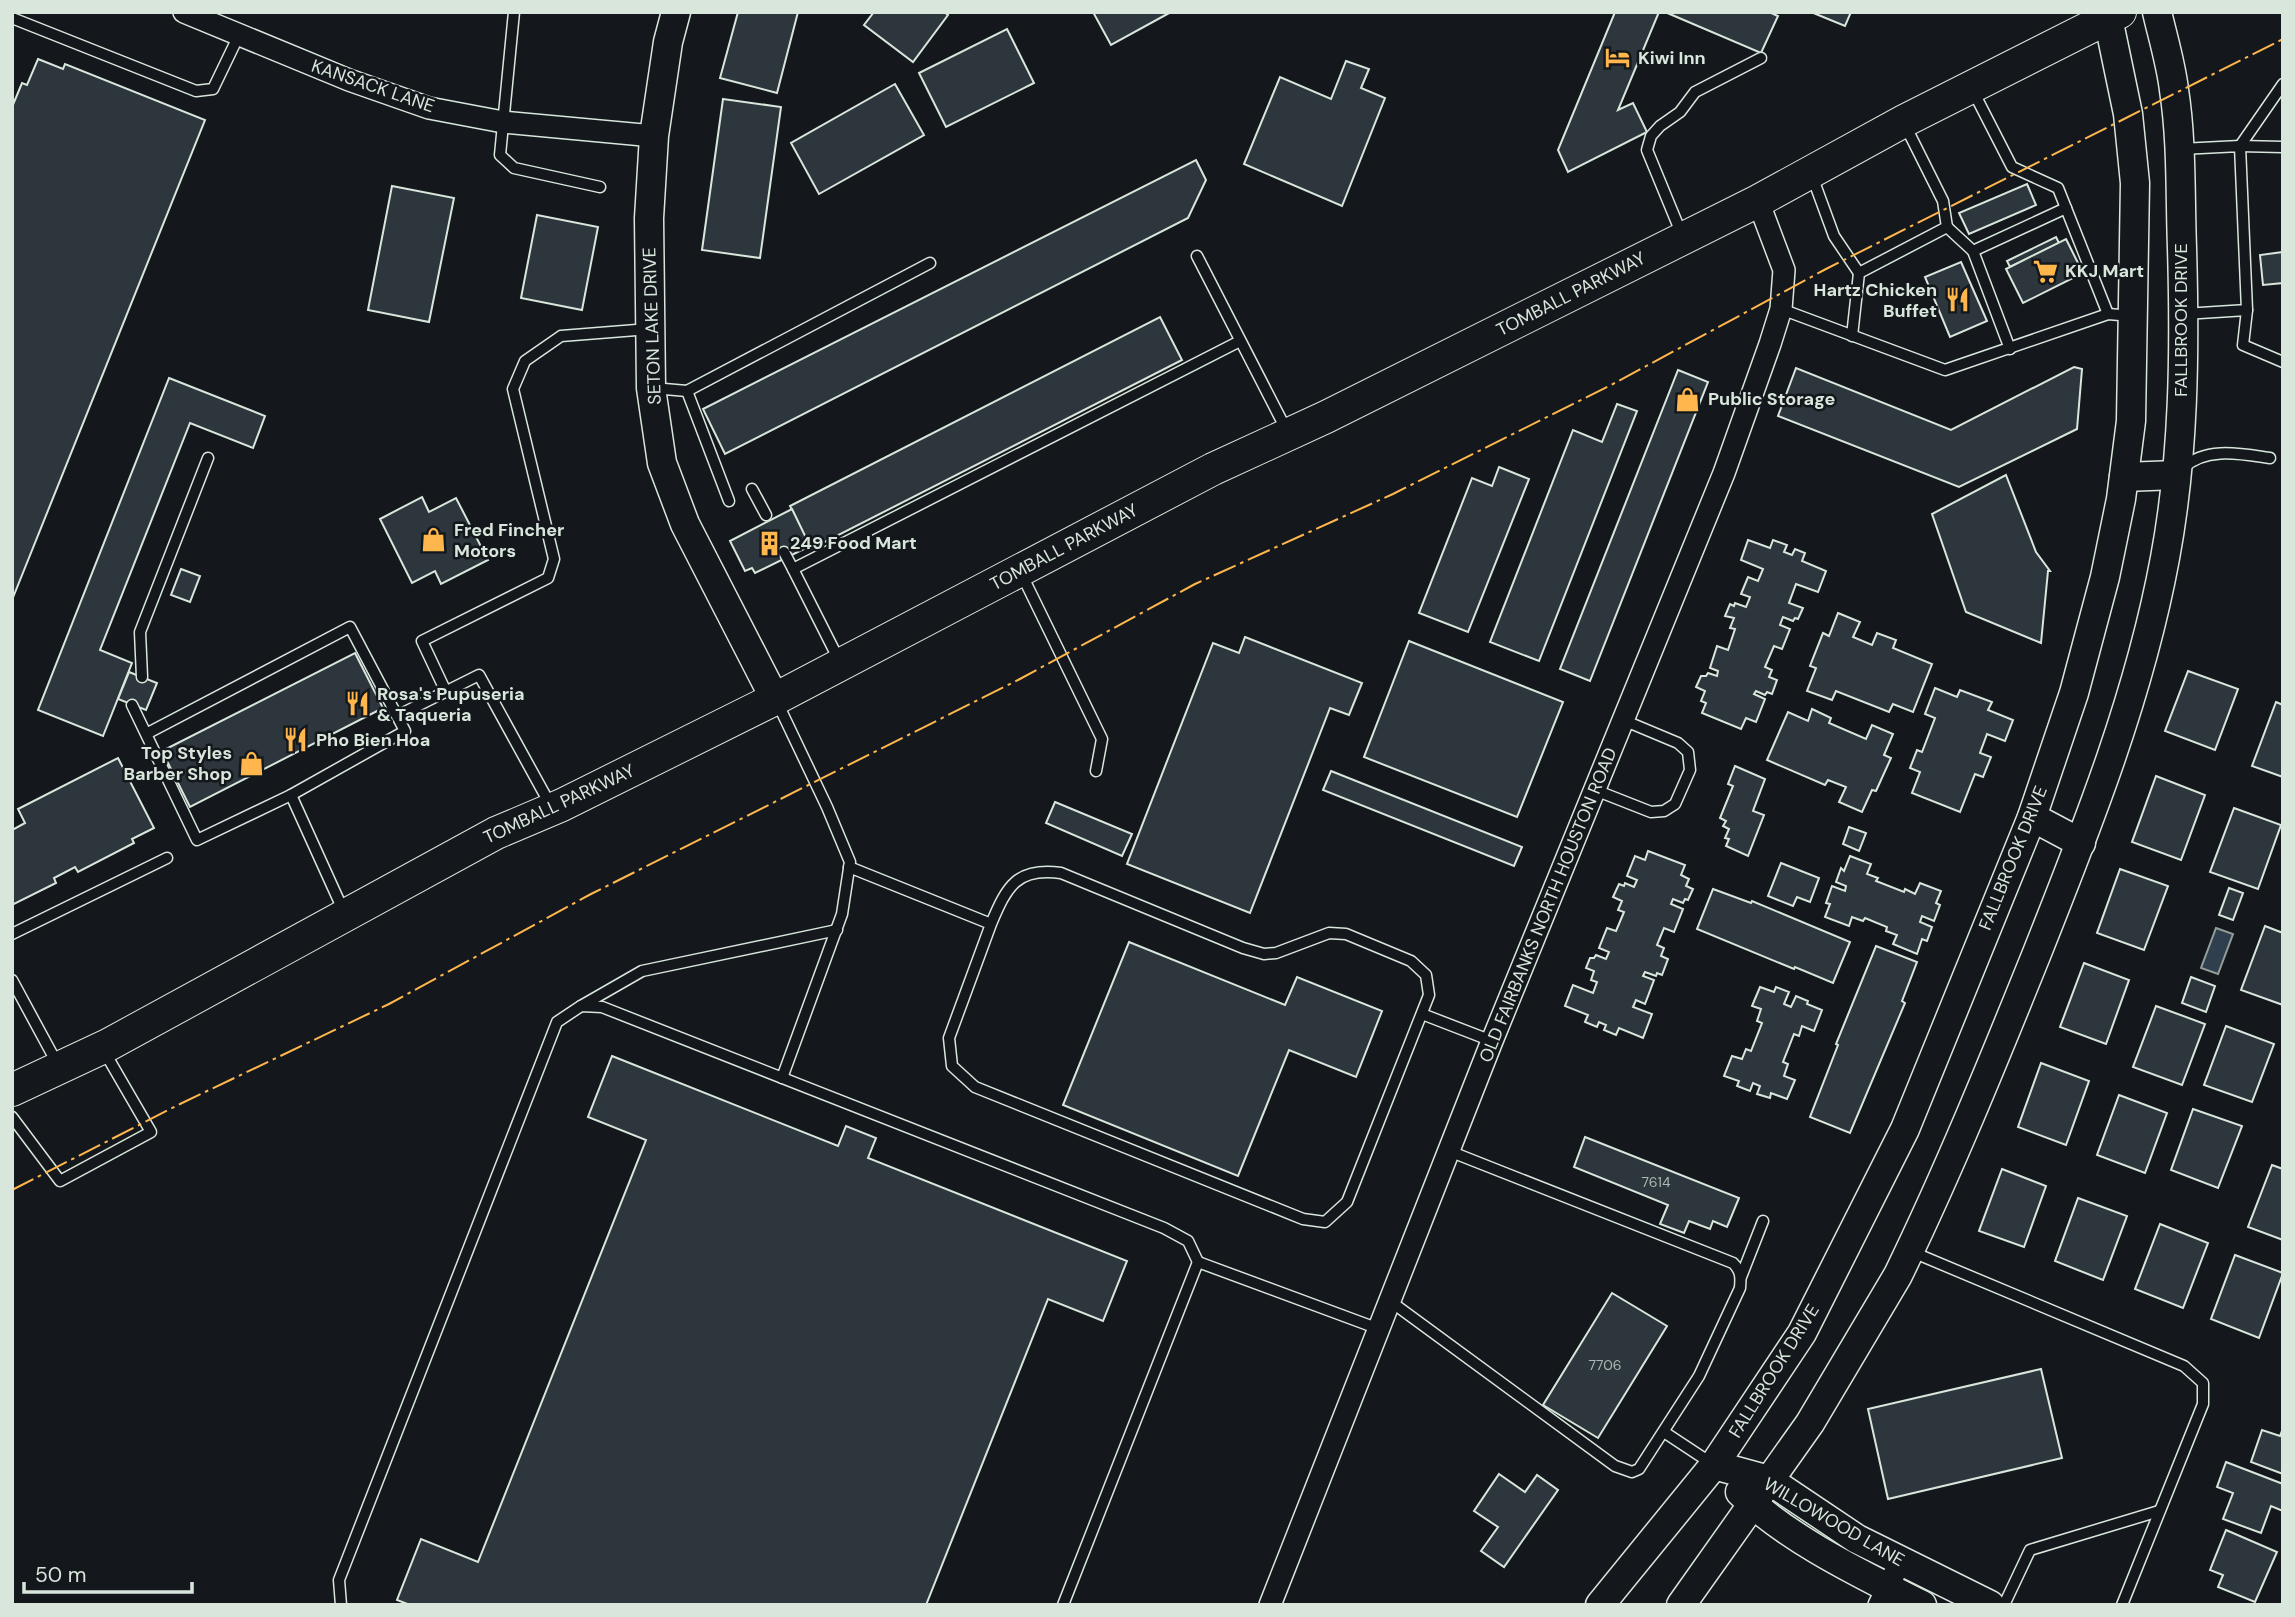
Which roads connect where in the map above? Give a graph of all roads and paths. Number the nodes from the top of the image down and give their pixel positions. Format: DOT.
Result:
graph roads {
  1 [pos="184,12"];
  2 [pos="514,12"];
  3 [pos="676,12"];
  4 [pos="2157,12"];
  5 [pos="2114,15"];
  6 [pos="12,18"];
  7 [pos="239,35"];
  8 [pos="1761,58"];
  9 [pos="2283,85"];
  10 [pos="1971,88"];
  11 [pos="1904,121"];
  12 [pos="503,122"];
  13 [pos="654,136"];
  14 [pos="2241,146"];
  15 [pos="2283,147"];
  16 [pos="2178,149"];
  17 [pos="1811,173"];
  18 [pos="600,187"];
  19 [pos="1758,201"];
  20 [pos="2066,208"];
  21 [pos="1947,227"];
  22 [pos="1683,238"];
  23 [pos="1973,251"];
  24 [pos="1197,256"];
  25 [pos="930,263"];
  26 [pos="1859,273"];
  27 [pos="1781,309"];
  28 [pos="2247,310"];
  29 [pos="2184,314"];
  30 [pos="2121,315"];
  31 [pos="649,329"];
  32 [pos="1852,335"];
  33 [pos="1240,341"];
  34 [pos="2010,349"];
  35 [pos="2283,362"];
  36 [pos="651,388"];
  37 [pos="687,391"];
  38 [pos="1289,435"];
  39 [pos="2270,457"];
  40 [pos="208,458"];
  41 [pos="2176,475"];
  42 [pos="2124,477"];
  43 [pos="752,489"];
  44 [pos="729,501"];
  45 [pos="766,515"];
  46 [pos="784,552"];
  47 [pos="793,569"];
  48 [pos="1020,571"];
  49 [pos="841,664"];
  50 [pos="142,677"];
  51 [pos="446,692"];
  52 [pos="775,699"];
  53 [pos="132,705"];
  54 [pos="397,716"];
  55 [pos="1623,720"];
  56 [pos="146,734"];
  57 [pos="1096,771"];
  58 [pos="1595,790"];
  59 [pos="291,795"];
  60 [pos="552,809"];
  61 [pos="2032,817"];
  62 [pos="2081,843"];
  63 [pos="167,858"];
  64 [pos="849,867"];
  65 [pos="346,915"];
  66 [pos="991,923"];
  67 [pos="837,930"];
  68 [pos="12,934"];
  69 [pos="12,979"];
  70 [pos="581,1006"];
  71 [pos="1422,1014"];
  72 [pos="1492,1041"];
  73 [pos="102,1047"];
  74 [pos="60,1068"];
  75 [pos="782,1078"];
  76 [pos="12,1090"];
  77 [pos="12,1117"];
  78 [pos="1449,1151"];
  79 [pos="1763,1221"];
  80 [pos="1910,1251"];
  81 [pos="1198,1262"];
  82 [pos="1741,1277"];
  83 [pos="1390,1301"];
  84 [pos="1378,1329"];
  85 [pos="1664,1432"];
  86 [pos="1714,1465"];
  87 [pos="1769,1480"];
  88 [pos="1752,1504"];
  89 [pos="2159,1511"];
  90 [pos="1900,1562"];
  91 [pos="1883,1596"];
  92 [pos="341,1605"];
  93 [pos="1063,1605"];
  94 [pos="1270,1605"];
  95 [pos="1600,1605"];
  96 [pos="1681,1605"];
  97 [pos="1922,1605"];
  98 [pos="1990,1605"];
  99 [pos="2004,1605"];
  100 [pos="2122,1605"];
  1 -- 7 [label="street, KANSACK LANE"];
  2 -- 12 [label="lane"];
  3 -- 13 [label="main road, SETON LAKE DRIVE"];
  4 -- 16 [label="main road, FALLBROOK DRIVE"];
  5 -- 10 [label="main road, TOMBALL PARKWAY"];
  5 -- 30 [label="main road, FALLBROOK DRIVE"];
  6 -- 7 [label="lane"];
  7 -- 12 [label="street, KANSACK LANE"];
  8 -- 22 [label="lane"];
  9 -- 14 [label="lane"];
  10 -- 11 [label="main road, TOMBALL PARKWAY"];
  10 -- 20 [label="lane"];
  11 -- 17 [label="main road, TOMBALL PARKWAY"];
  11 -- 21 [label="lane"];
  12 -- 13 [label="street, KANSACK LANE"];
  12 -- 18 [label="lane"];
  13 -- 31 [label="main road, SETON LAKE DRIVE"];
  14 -- 15 [label="lane"];
  14 -- 16 [label="lane"];
  14 -- 28 [label="lane"];
  16 -- 29 [label="main road, FALLBROOK DRIVE"];
  17 -- 19 [label="main road, TOMBALL PARKWAY"];
  17 -- 26 [label="lane"];
  19 -- 22 [label="main road, TOMBALL PARKWAY"];
  19 -- 27 [label="street, OLD FAIRBANKS NORTH HOUSTON ROAD"];
  20 -- 23 [label="lane"];
  20 -- 30 [label="lane"];
  21 -- 23 [label="lane"];
  21 -- 26 [label="lane"];
  22 -- 38 [label="main road, TOMBALL PARKWAY"];
  23 -- 34 [label="lane"];
  24 -- 33 [label="lane"];
  25 -- 37 [label="lane"];
  26 -- 32 [label="lane"];
  27 -- 32 [label="lane"];
  27 -- 55 [label="street, OLD FAIRBANKS NORTH HOUSTON ROAD"];
  28 -- 29 [label="lane"];
  28 -- 35 [label="lane"];
  29 -- 41 [label="main road, FALLBROOK DRIVE"];
  30 -- 34 [label="lane"];
  30 -- 42 [label="main road, FALLBROOK DRIVE"];
  31 -- 36 [label="main road, SETON LAKE DRIVE"];
  31 -- 51 [label="lane"];
  32 -- 34 [label="lane"];
  33 -- 38 [label="lane"];
  33 -- 47 [label="lane"];
  36 -- 37 [label="lane"];
  36 -- 52 [label="main road, SETON LAKE DRIVE"];
  37 -- 44 [label="lane"];
  38 -- 48 [label="main road, TOMBALL PARKWAY"];
  39 -- 41 [label="lane"];
  40 -- 50 [label="lane"];
  41 -- 42 [label="main road"];
  41 -- 62 [label="main road, FALLBROOK DRIVE"];
  42 -- 61 [label="main road, FALLBROOK DRIVE"];
  43 -- 45 [label="lane"];
  46 -- 47 [label="lane"];
  47 -- 49 [label="lane"];
  48 -- 49 [label="main road, TOMBALL PARKWAY"];
  48 -- 57 [label="lane"];
  49 -- 52 [label="main road, TOMBALL PARKWAY"];
  51 -- 54 [label="lane"];
  51 -- 60 [label="lane"];
  52 -- 60 [label="main road, TOMBALL PARKWAY"];
  52 -- 64 [label="lane"];
  53 -- 56 [label="lane"];
  54 -- 56 [label="lane"];
  54 -- 59 [label="lane"];
  55 -- 58 [label="street, OLD FAIRBANKS NORTH HOUSTON ROAD"];
  55 -- 58 [label="lane"];
  56 -- 59 [label="lane"];
  58 -- 72 [label="street, OLD FAIRBANKS NORTH HOUSTON ROAD"];
  59 -- 65 [label="lane"];
  60 -- 65 [label="main road, TOMBALL PARKWAY"];
  61 -- 62 [label="main road"];
  61 -- 86 [label="main road, FALLBROOK DRIVE"];
  62 -- 80 [label="main road, FALLBROOK DRIVE"];
  63 -- 68 [label="lane"];
  64 -- 66 [label="lane"];
  64 -- 67 [label="lane"];
  65 -- 73 [label="main road, TOMBALL PARKWAY"];
  66 -- 71 [label="lane"];
  66 -- 71 [label="lane"];
  67 -- 70 [label="lane"];
  67 -- 75 [label="lane"];
  69 -- 74 [label="lane"];
  70 -- 75 [label="lane"];
  70 -- 92 [label="lane"];
  71 -- 72 [label="lane"];
  72 -- 78 [label="street, OLD FAIRBANKS NORTH HOUSTON ROAD"];
  73 -- 74 [label="main road, TOMBALL PARKWAY"];
  73 -- 77 [label="lane"];
  74 -- 76 [label="main road, TOMBALL PARKWAY"];
  75 -- 81 [label="lane"];
  78 -- 82 [label="lane"];
  78 -- 83 [label="street, OLD FAIRBANKS NORTH HOUSTON ROAD"];
  79 -- 82 [label="lane"];
  80 -- 87 [label="main road, FALLBROOK DRIVE"];
  80 -- 89 [label="lane"];
  81 -- 84 [label="lane"];
  81 -- 93 [label="lane"];
  82 -- 85 [label="lane"];
  83 -- 84 [label="street, OLD FAIRBANKS NORTH HOUSTON ROAD"];
  83 -- 85 [label="lane"];
  84 -- 94 [label="street, OLD FAIRBANKS NORTH HOUSTON ROAD"];
  85 -- 86 [label="lane"];
  86 -- 87 [label="main road, WILLOWOOD LANE"];
  86 -- 88 [label="main road, WILLOWOOD LANE"];
  86 -- 95 [label="main road, FALLBROOK DRIVE"];
  87 -- 88 [label="main road, FALLBROOK DRIVE"];
  87 -- 90 [label="main road, WILLOWOOD LANE"];
  88 -- 91 [label="main road, WILLOWOOD LANE"];
  88 -- 96 [label="main road, FALLBROOK DRIVE"];
  89 -- 99 [label="lane"];
  89 -- 100 [label="lane"];
  90 -- 91 [label="street"];
  90 -- 98 [label="main road, WILLOWOOD LANE"];
  91 -- 97 [label="main road, WILLOWOOD LANE"];
}
